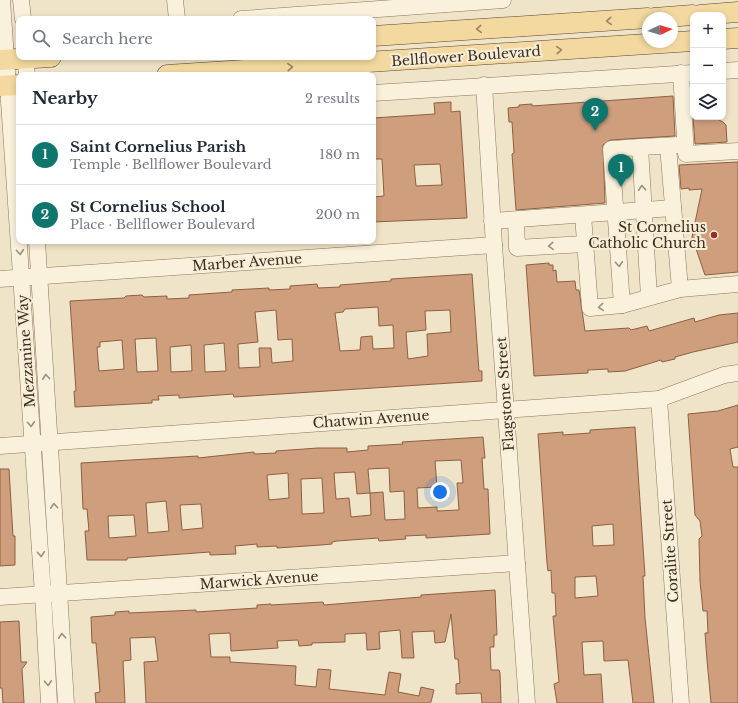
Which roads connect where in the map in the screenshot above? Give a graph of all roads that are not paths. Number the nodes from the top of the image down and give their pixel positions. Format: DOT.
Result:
graph roads {
  1 [pos="2,0"];
  2 [pos="21,0"];
  3 [pos="175,0"];
  4 [pos="503,0"];
  5 [pos="478,1"];
  6 [pos="324,7"];
  7 [pos="738,12"];
  8 [pos="726,13"];
  9 [pos="690,15"];
  10 [pos="23,16"];
  11 [pos="177,16"];
  12 [pos="262,16"];
  13 [pos="678,16"];
  14 [pos="642,18"];
  15 [pos="8,35"];
  16 [pos="376,36"];
  17 [pos="738,38"];
  18 [pos="726,39"];
  19 [pos="690,41"];
  20 [pos="3,60"];
  21 [pos="40,60"];
  22 [pos="26,64"];
  23 [pos="738,70"];
  24 [pos="726,71"];
  25 [pos="213,72"];
  26 [pos="687,73"];
  27 [pos="9,85"];
  28 [pos="484,85"];
  29 [pos="376,93"];
  30 [pos="10,118"];
  31 [pos="686,145"];
  32 [pos="668,146"];
  33 [pos="640,147"];
  34 [pos="738,151"];
  35 [pos="16,198"];
  36 [pos="673,208"];
  37 [pos="644,210"];
  38 [pos="615,212"];
  39 [pos="583,215"];
  40 [pos="516,220"];
  41 [pos="492,222"];
  42 [pos="19,244"];
  43 [pos="37,244"];
  44 [pos="584,244"];
  45 [pos="494,245"];
  46 [pos="39,277"];
  47 [pos="22,278"];
  48 [pos="0,279"];
  49 [pos="738,284"];
  50 [pos="680,289"];
  51 [pos="649,297"];
  52 [pos="622,305"];
  53 [pos="738,373"];
  54 [pos="659,399"];
  55 [pos="507,409"];
  56 [pos="50,443"];
  57 [pos="33,444"];
  58 [pos="0,446"];
  59 [pos="517,564"];
  60 [pos="60,593"];
  61 [pos="43,594"];
  62 [pos="0,597"];
  63 [pos="49,703"];
  64 [pos="66,703"];
  65 [pos="527,703"];
  66 [pos="680,703"];
  1 -- 15 [label="street, Mezzanine Way"];
  2 -- 10 [label="street"];
  3 -- 11 [label="street"];
  4 -- 5 [label="street"];
  5 -- 6 [label="street"];
  6 -- 12 [label="street"];
  7 -- 8 [label="main road"];
  9 -- 13 [label="main road"];
  14 -- 16 [label="main road, Bellflower Boulevard, one-way"];
  15 -- 20 [label="street, Mezzanine Way"];
  17 -- 18 [label="main road"];
  25 -- 19 [label="main road, Bellflower Boulevard, one-way"];
  20 -- 22 [label="main road"];
  20 -- 27 [label="street, Mezzanine Way"];
  21 -- 22 [label="main road"];
  23 -- 24 [label="street"];
  26 -- 28 [label="street"];
  26 -- 31 [label="street"];
  27 -- 30 [label="street, Mezzanine Way"];
  28 -- 29 [label="street"];
  28 -- 41 [label="street, Flagstone Street"];
  30 -- 35 [label="street, Mezzanine Way, one-way"];
  31 -- 32 [label="street"];
  31 -- 34 [label="street"];
  32 -- 33 [label="street"];
  32 -- 36 [label="street"];
  37 -- 33 [label="street, one-way"];
  33 -- 38 [label="street"];
  36 -- 37 [label="street"];
  36 -- 50 [label="street"];
  37 -- 38 [label="street"];
  37 -- 51 [label="street"];
  38 -- 39 [label="street"];
  38 -- 52 [label="street, one-way"];
  39 -- 40 [label="street"];
  39 -- 44 [label="street"];
  40 -- 41 [label="street"];
  44 -- 40 [label="street, one-way"];
  41 -- 45 [label="street, Flagstone Street"];
  42 -- 47 [label="street, Mezzanine Way, one-way"];
  43 -- 46 [label="street, Mezzanine Way"];
  52 -- 44 [label="street, one-way"];
  45 -- 46 [label="street, Marber Avenue"];
  45 -- 55 [label="street, Flagstone Street"];
  46 -- 47 [label="street, Marber Avenue"];
  56 -- 46 [label="street, Mezzanine Way, one-way"];
  47 -- 48 [label="street, Marber Avenue"];
  47 -- 57 [label="street, Mezzanine Way, one-way"];
  49 -- 50 [label="street"];
  50 -- 51 [label="street"];
  51 -- 52 [label="street"];
  53 -- 54 [label="street, Chatwin Avenue"];
  54 -- 55 [label="street, Chatwin Avenue"];
  54 -- 66 [label="street, Coralite Street"];
  55 -- 56 [label="street, Chatwin Avenue"];
  55 -- 59 [label="street, Flagstone Street"];
  56 -- 57 [label="street, Chatwin Avenue"];
  60 -- 56 [label="street, Mezzanine Way, one-way"];
  57 -- 58 [label="street, Chatwin Avenue"];
  57 -- 61 [label="street, Mezzanine Way, one-way"];
  59 -- 60 [label="street, Marwick Avenue"];
  59 -- 65 [label="street, Flagstone Street"];
  60 -- 61 [label="street, Marwick Avenue"];
  64 -- 60 [label="street, Mezzanine Way, one-way"];
  61 -- 62 [label="street, Marwick Avenue"];
  61 -- 63 [label="street, Mezzanine Way, one-way"];
}
